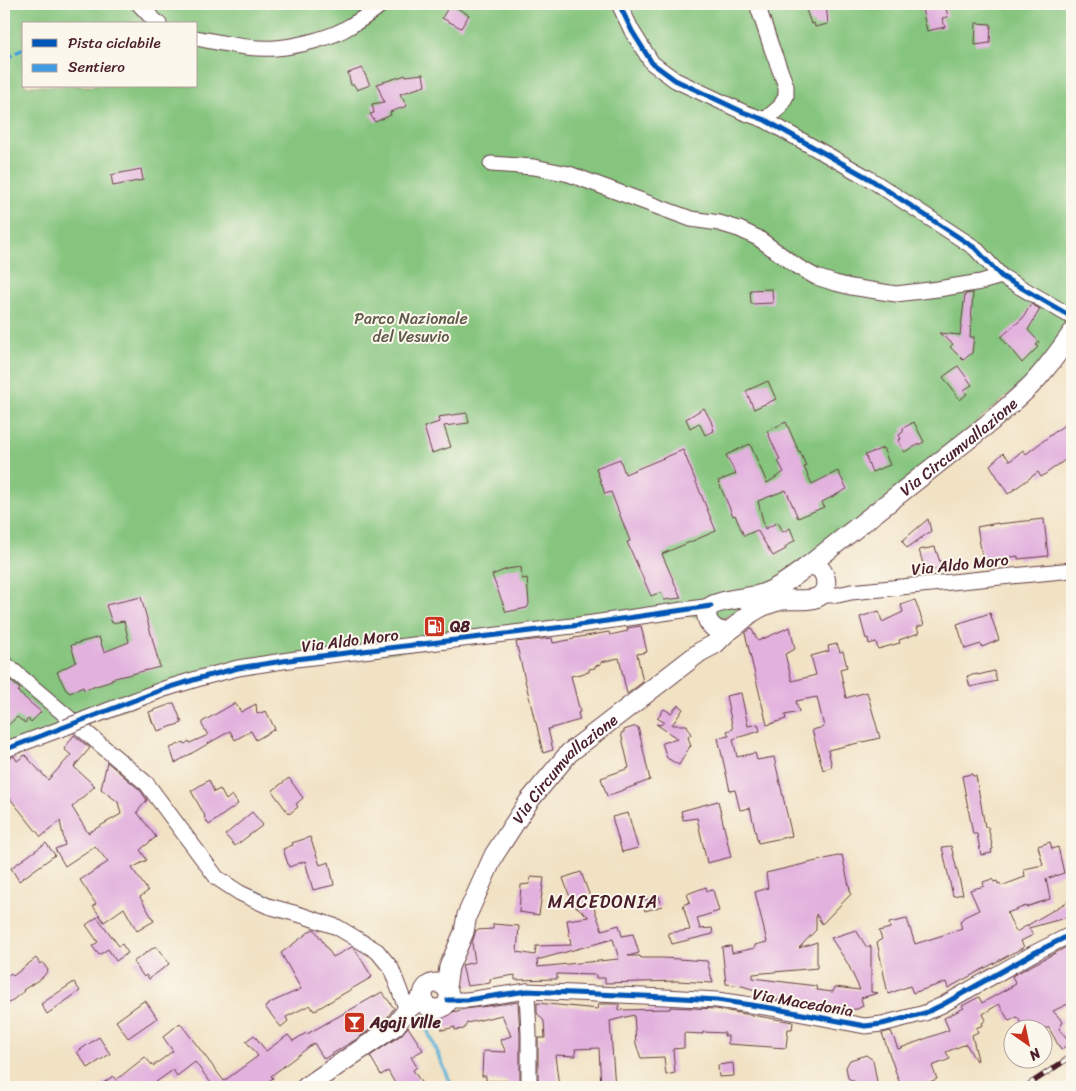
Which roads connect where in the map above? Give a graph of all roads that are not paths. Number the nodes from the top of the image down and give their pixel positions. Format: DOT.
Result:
graph roads {
  1 [pos="139,4"];
  2 [pos="382,4"];
  3 [pos="619,4"];
  4 [pos="757,4"];
  5 [pos="157,22"];
  6 [pos="198,38"];
  7 [pos="765,120"];
  8 [pos="491,164"];
  9 [pos="1001,276"];
  10 [pos="1072,317"];
  11 [pos="1072,333"];
  12 [pos="1072,570"];
  13 [pos="819,578"];
  14 [pos="714,621"];
  15 [pos="4,663"];
  16 [pos="4,750"];
  17 [pos="1072,934"];
  18 [pos="528,991"];
  19 [pos="436,996"];
  20 [pos="407,1010"];
  21 [pos="395,1026"];
  22 [pos="306,1087"];
  23 [pos="529,1087"];
  1 -- 5 [label="street"];
  2 -- 6 [label="street"];
  3 -- 7 [label="street"];
  4 -- 7 [label="street"];
  7 -- 9 [label="street"];
  8 -- 9 [label="street"];
  9 -- 10 [label="street"];
  11 -- 13 [label="main road, Via Circumvallazione"];
  12 -- 13 [label="street, Via Aldo Moro"];
  13 -- 14 [label="main road"];
  13 -- 14 [label="main road"];
  14 -- 16 [label="street, Via Aldo Moro, bridge"];
  14 -- 19 [label="main road, Via Circumvallazione"];
  15 -- 20 [label="street"];
  17 -- 18 [label="street, Via Macedonia"];
  18 -- 19 [label="street, Via Macedonia"];
  18 -- 23 [label="street"];
  19 -- 20 [label="main road, Via Macedonia"];
  19 -- 21 [label="main road, Via Macedonia"];
  20 -- 21 [label="main road, Via Macedonia"];
  21 -- 22 [label="main road, Via Macedonia"];
}
